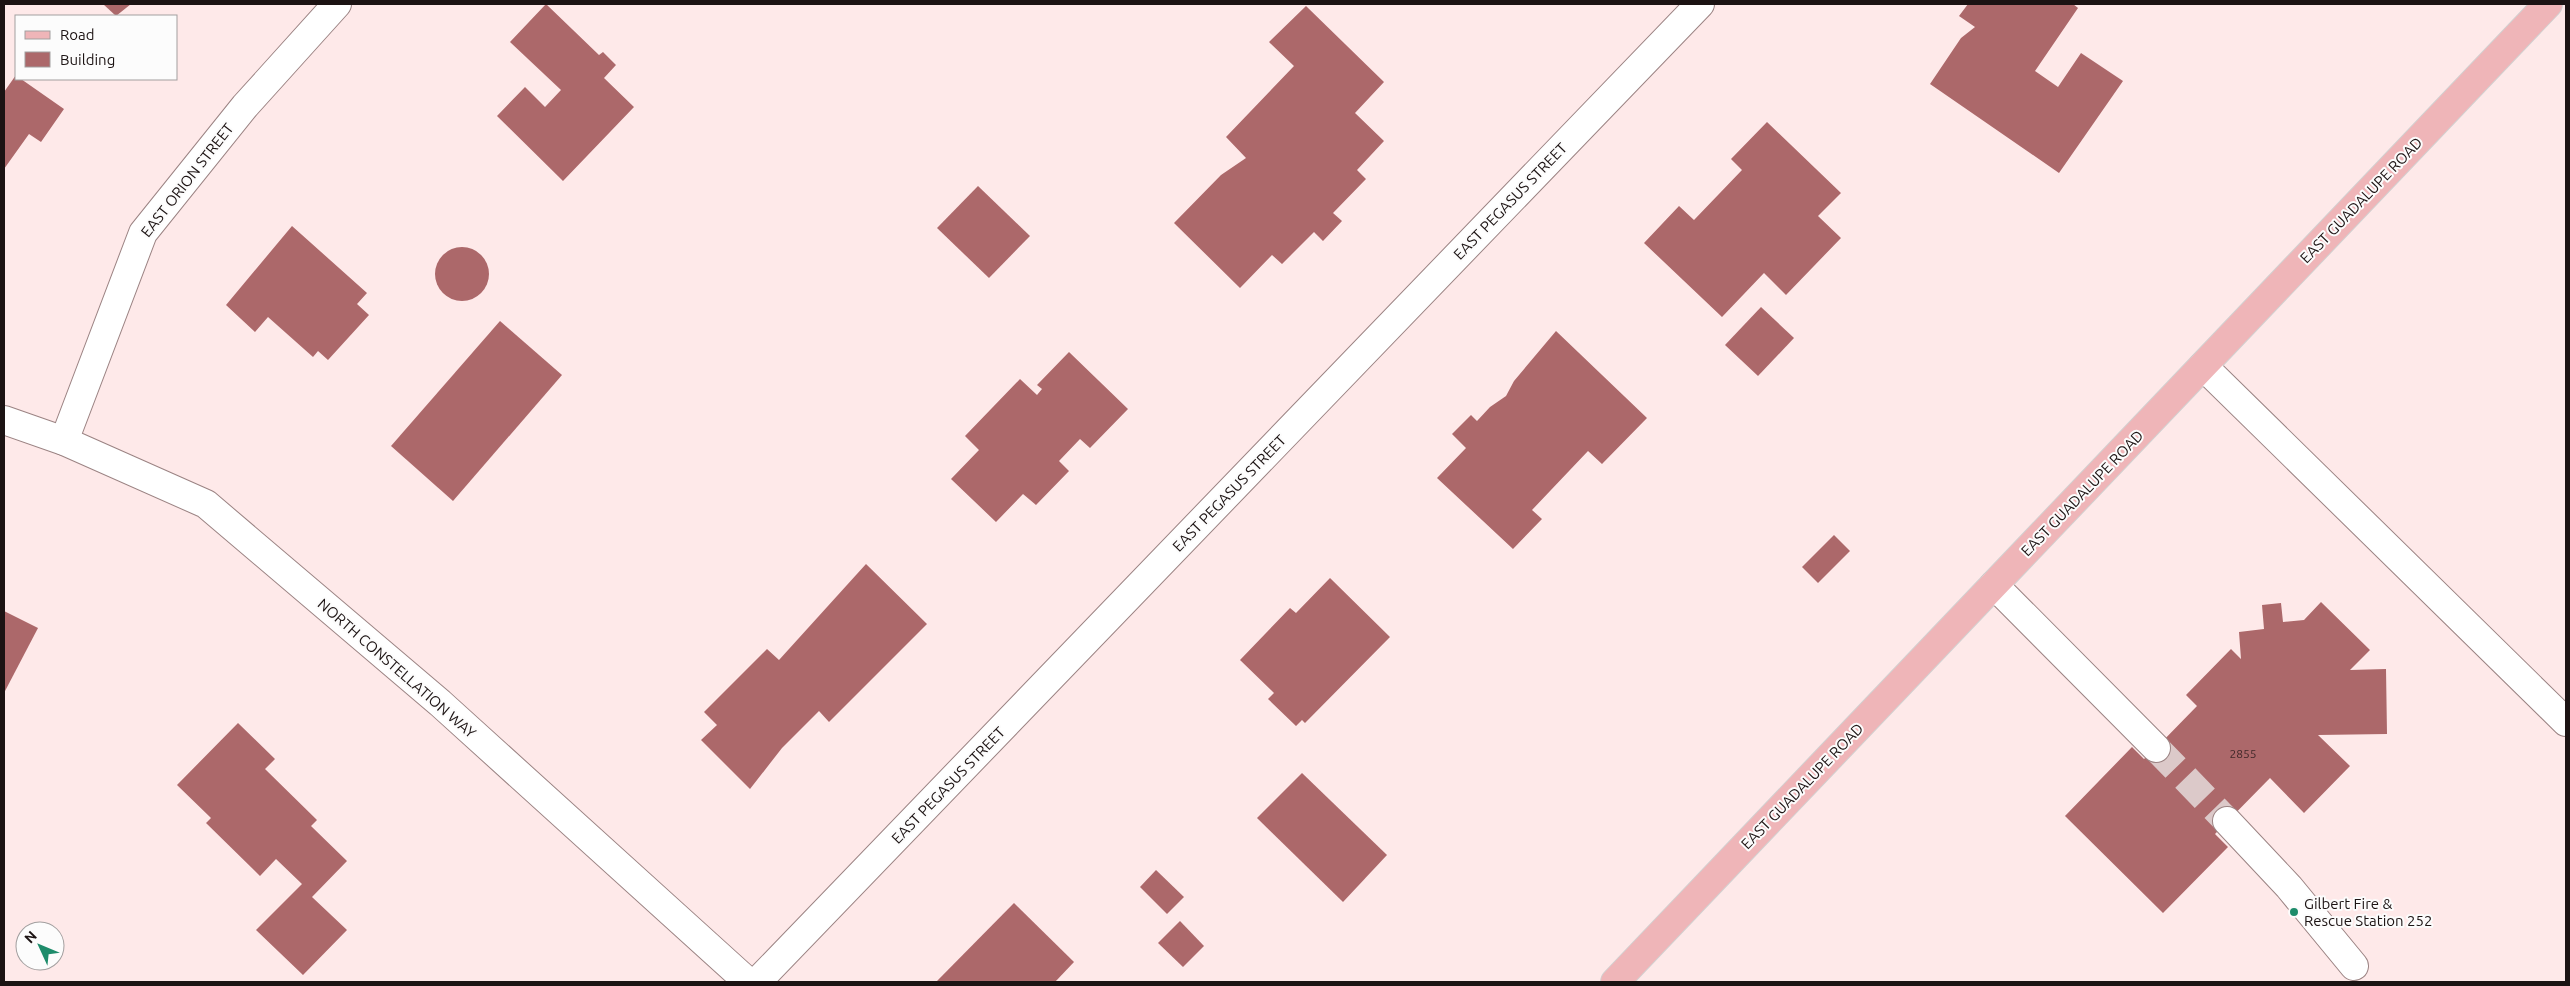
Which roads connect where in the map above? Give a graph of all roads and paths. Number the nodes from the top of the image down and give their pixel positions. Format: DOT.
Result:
graph roads {
  1 [pos="337,4"];
  2 [pos="1700,4"];
  3 [pos="2548,4"];
  4 [pos="2203,366"];
  5 [pos="4,420"];
  6 [pos="64,441"];
  7 [pos="1994,585"];
  8 [pos="2566,722"];
  9 [pos="2156,748"];
  10 [pos="2227,821"];
  11 [pos="2354,966"];
  12 [pos="748,982"];
  13 [pos="758,982"];
  14 [pos="1615,982"];
  1 -- 6 [label="street, EAST ORION STREET"];
  2 -- 13 [label="street, EAST PEGASUS STREET"];
  3 -- 4 [label="main road, EAST GUADALUPE ROAD"];
  4 -- 7 [label="main road, EAST GUADALUPE ROAD"];
  4 -- 8 [label="street"];
  5 -- 6 [label="street, NORTH CONSTELLATION WAY"];
  6 -- 12 [label="street, NORTH CONSTELLATION WAY"];
  7 -- 9 [label="street"];
  7 -- 14 [label="main road, EAST GUADALUPE ROAD"];
  10 -- 11 [label="street"];
}
